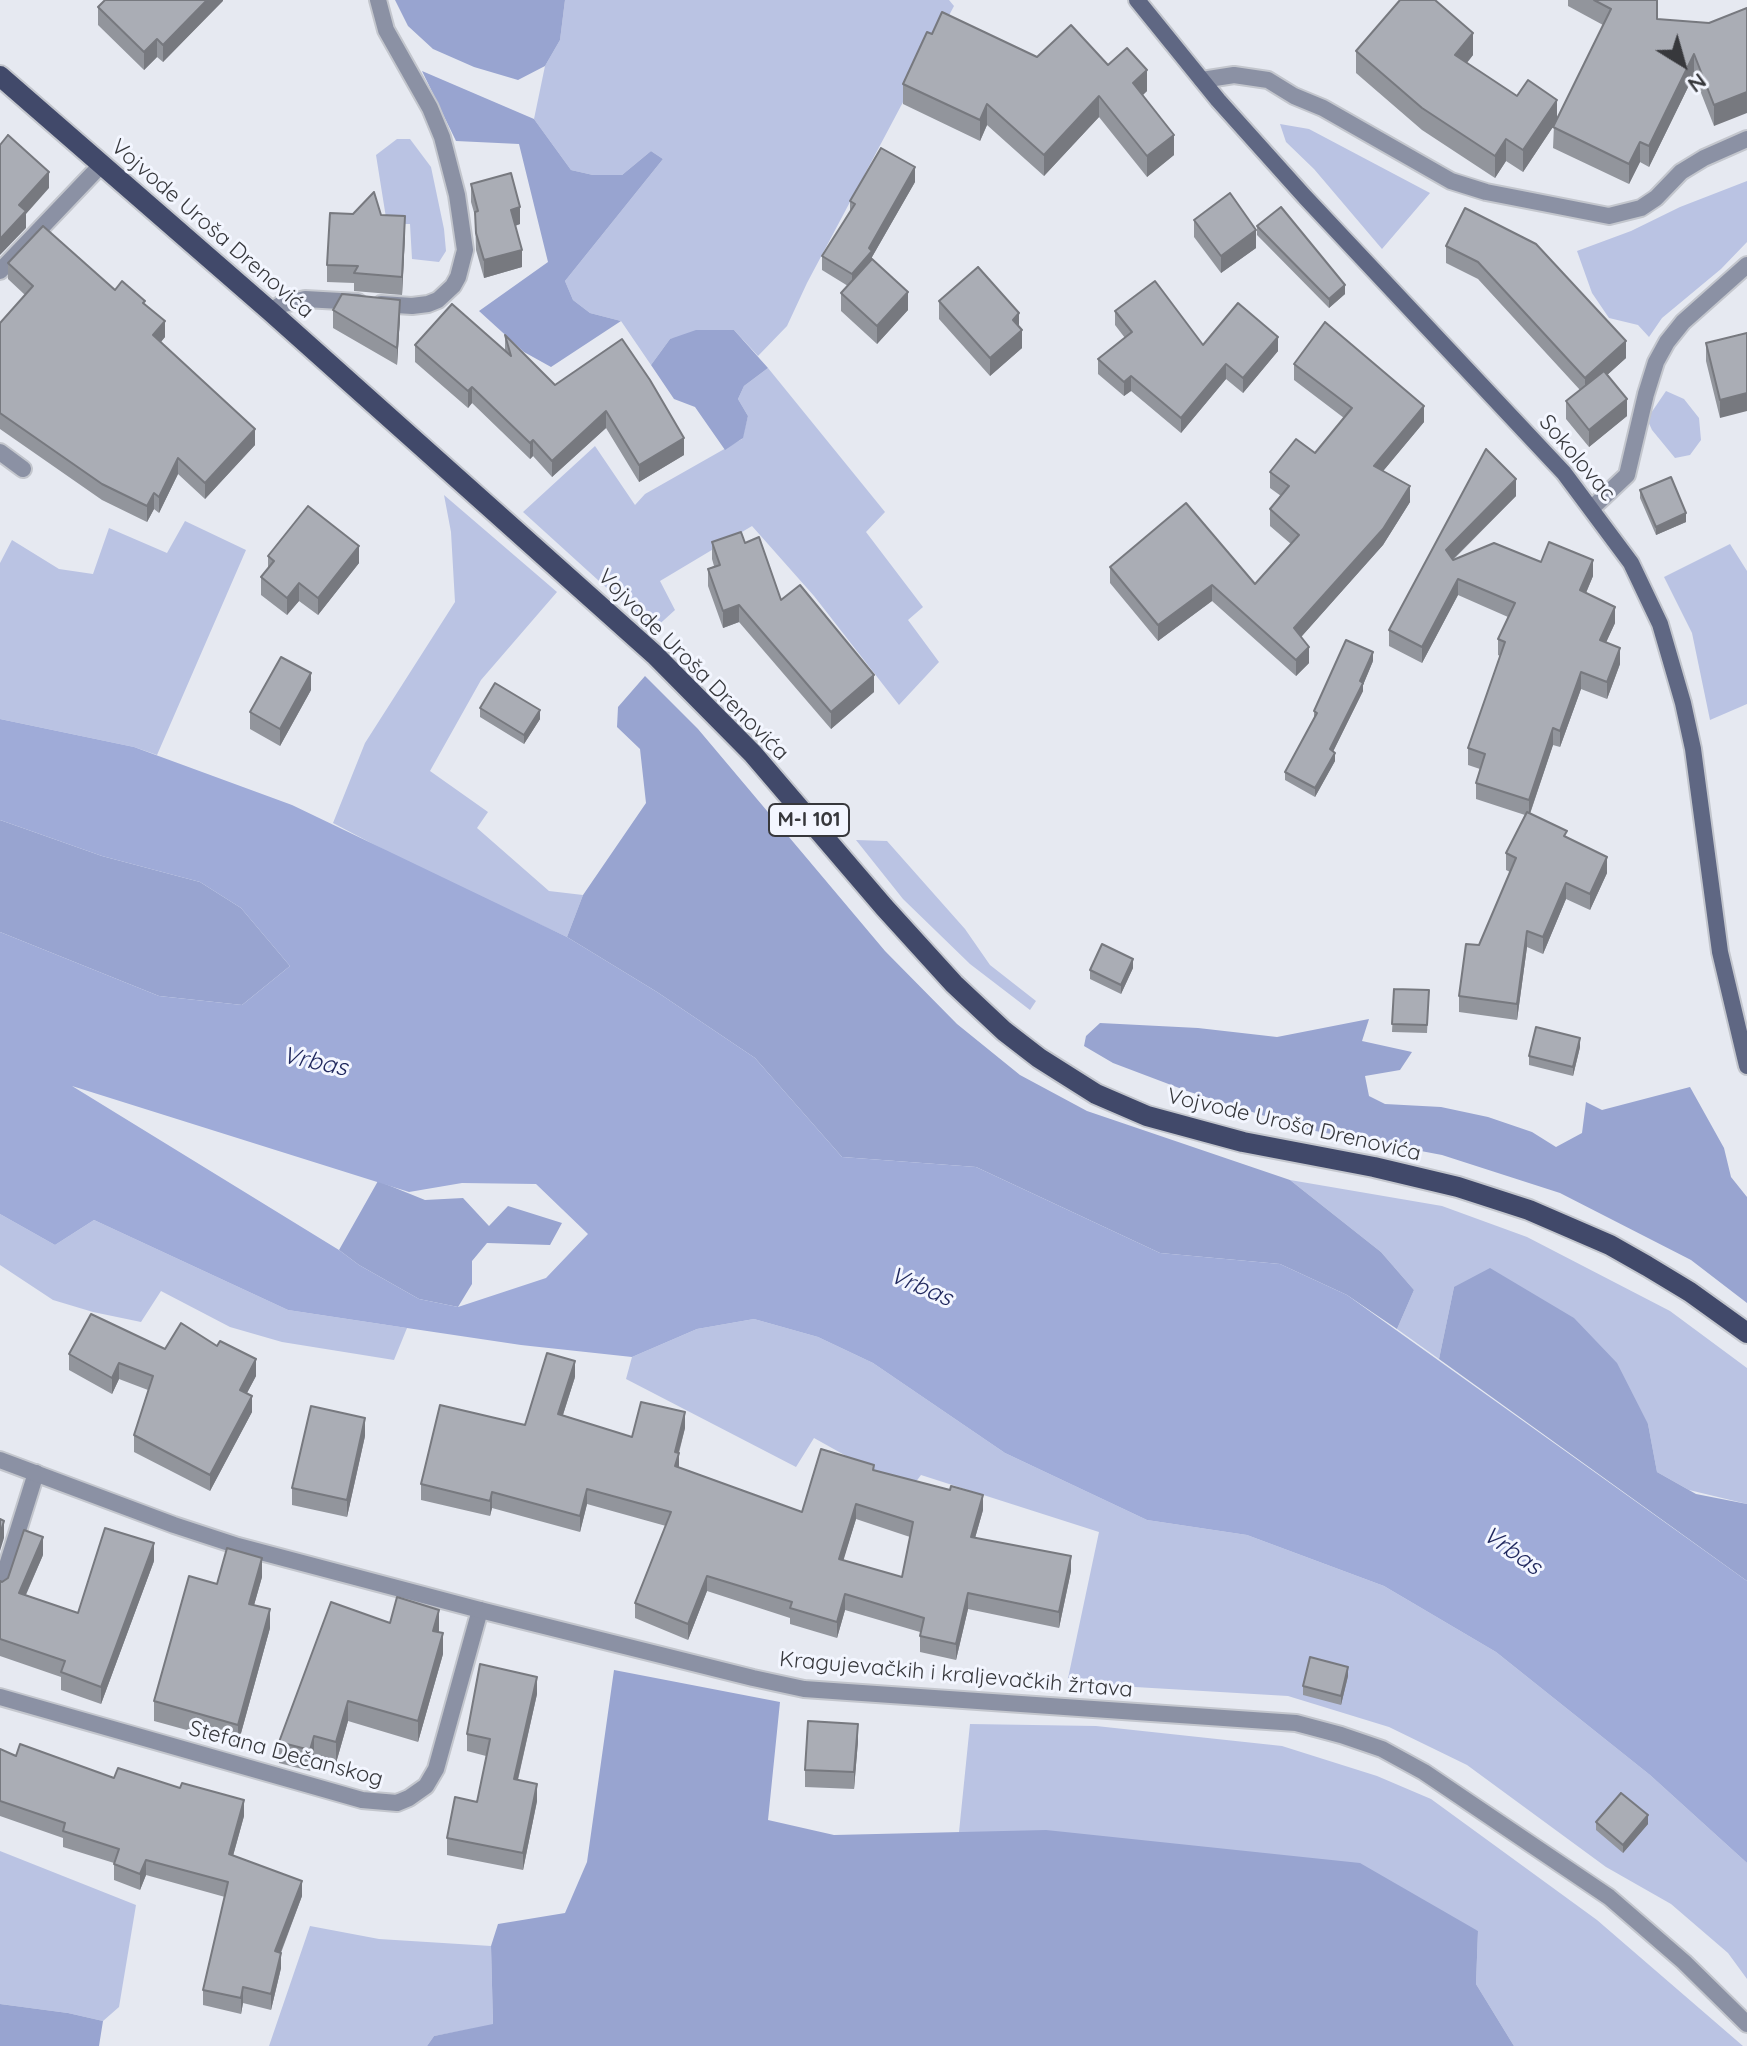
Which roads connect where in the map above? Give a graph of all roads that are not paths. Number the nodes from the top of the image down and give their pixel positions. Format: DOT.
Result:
graph roads {
  1 [pos="378,0"];
  2 [pos="1137,0"];
  3 [pos="0,76"];
  4 [pos="1202,80"];
  5 [pos="1747,139"];
  6 [pos="102,164"];
  7 [pos="1747,265"];
  8 [pos="0,271"];
  9 [pos="270,311"];
  10 [pos="0,452"];
  11 [pos="23,469"];
  12 [pos="1592,508"];
  13 [pos="1747,1066"];
  14 [pos="1747,1333"];
  15 [pos="0,1460"];
  16 [pos="36,1473"];
  17 [pos="0,1588"];
  18 [pos="480,1610"];
  19 [pos="0,1697"];
  20 [pos="1747,2024"];
  1 -- 9 [label="street"];
  2 -- 4 [label="main road, Sokolovac"];
  3 -- 6 [label="main road, Vojvode Uroša Drenovića / M-I 101"];
  4 -- 5 [label="street"];
  4 -- 12 [label="main road, Sokolovac"];
  6 -- 8 [label="street"];
  6 -- 9 [label="main road, Vojvode Uroša Drenovića / M-I 101"];
  7 -- 12 [label="street"];
  9 -- 14 [label="main road, Vojvode Uroša Drenovića / M-I 101"];
  10 -- 11 [label="street"];
  12 -- 13 [label="main road, Sokolovac"];
  15 -- 16 [label="street, Kragujevačkih i kraljevačkih žrtava"];
  16 -- 17 [label="street"];
  16 -- 18 [label="street, Kragujevačkih i kraljevačkih žrtava"];
  18 -- 19 [label="street, Stefana Dečanskog"];
  18 -- 20 [label="street, Kragujevačkih i kraljevačkih žrtava"];
}
